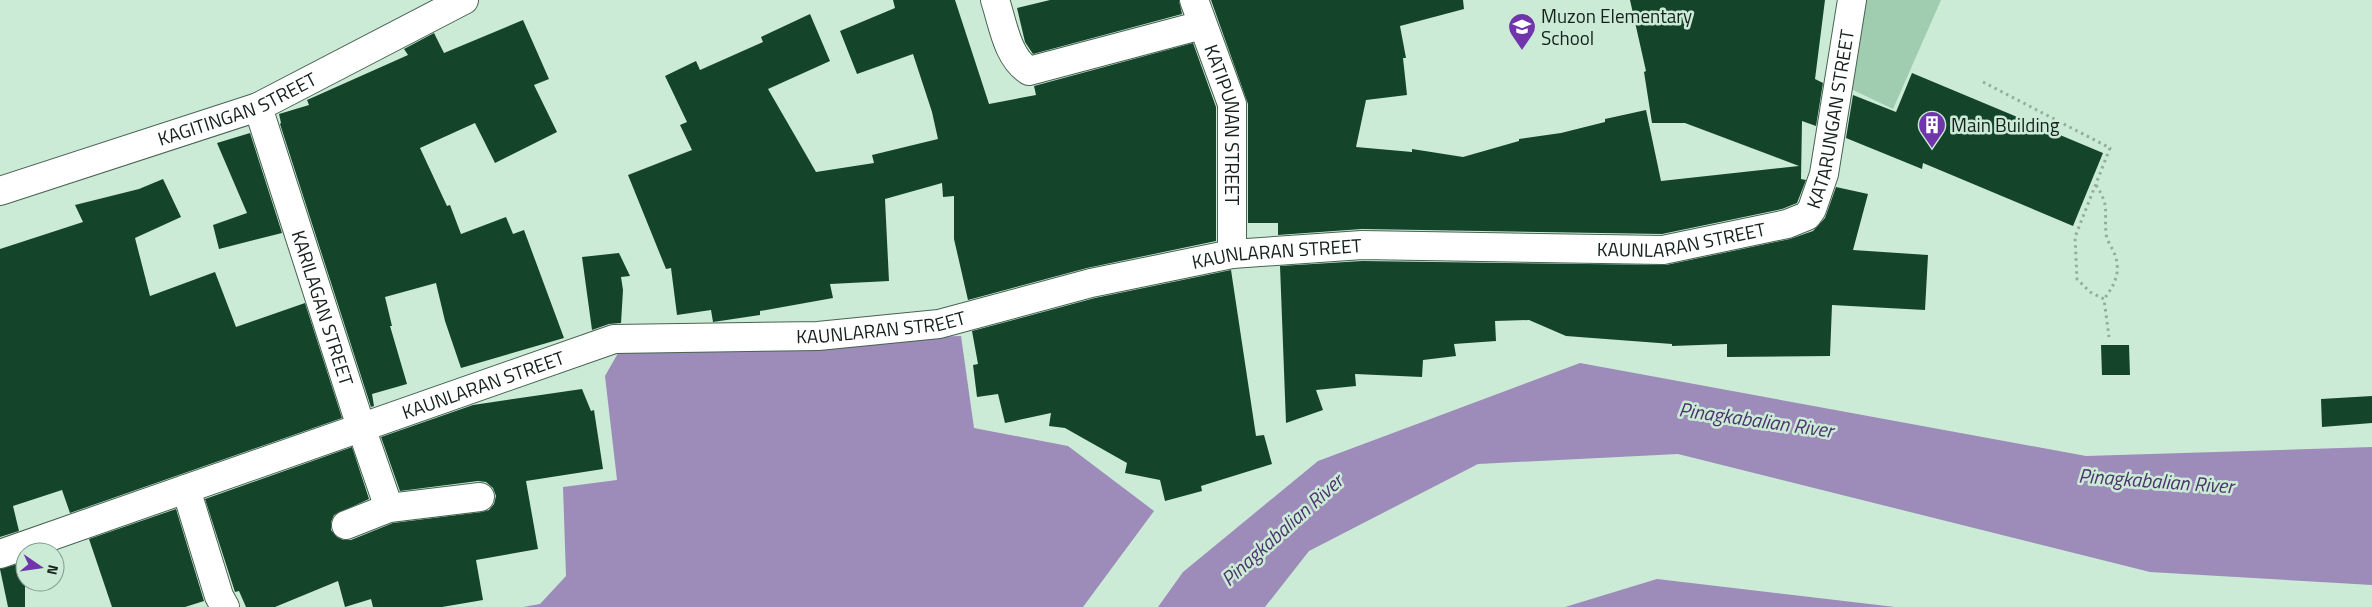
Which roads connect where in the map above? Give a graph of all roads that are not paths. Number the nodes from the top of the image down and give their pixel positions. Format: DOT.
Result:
graph roads {
  1 [pos="464,0"];
  2 [pos="995,0"];
  3 [pos="1852,0"];
  4 [pos="437,6"];
  5 [pos="1198,12"];
  6 [pos="258,106"];
  7 [pos="0,192"];
  8 [pos="1787,224"];
  9 [pos="1232,254"];
  10 [pos="361,427"];
  11 [pos="186,489"];
  12 [pos="480,497"];
  13 [pos="389,508"];
  14 [pos="346,524"];
  15 [pos="0,554"];
  16 [pos="225,607"];
  1 -- 4 [label="street, KAGITINGAN STREET"];
  2 -- 5 [label="street"];
  3 -- 8 [label="street, KATARUNGAN STREET"];
  4 -- 6 [label="street, KAGITINGAN STREET"];
  5 -- 9 [label="street, KATIPUNAN STREET"];
  6 -- 7 [label="street, KAGITINGAN STREET"];
  6 -- 10 [label="street, KARILAGAN STREET"];
  8 -- 9 [label="street, KAUNLARAN STREET"];
  9 -- 10 [label="street, KAUNLARAN STREET"];
  10 -- 11 [label="street, KAUNLARAN STREET"];
  10 -- 13 [label="street, KARILAGAN STREET"];
  11 -- 15 [label="street, KAUNLARAN STREET"];
  11 -- 16 [label="street"];
  12 -- 13 [label="street"];
  13 -- 14 [label="street"];
}
